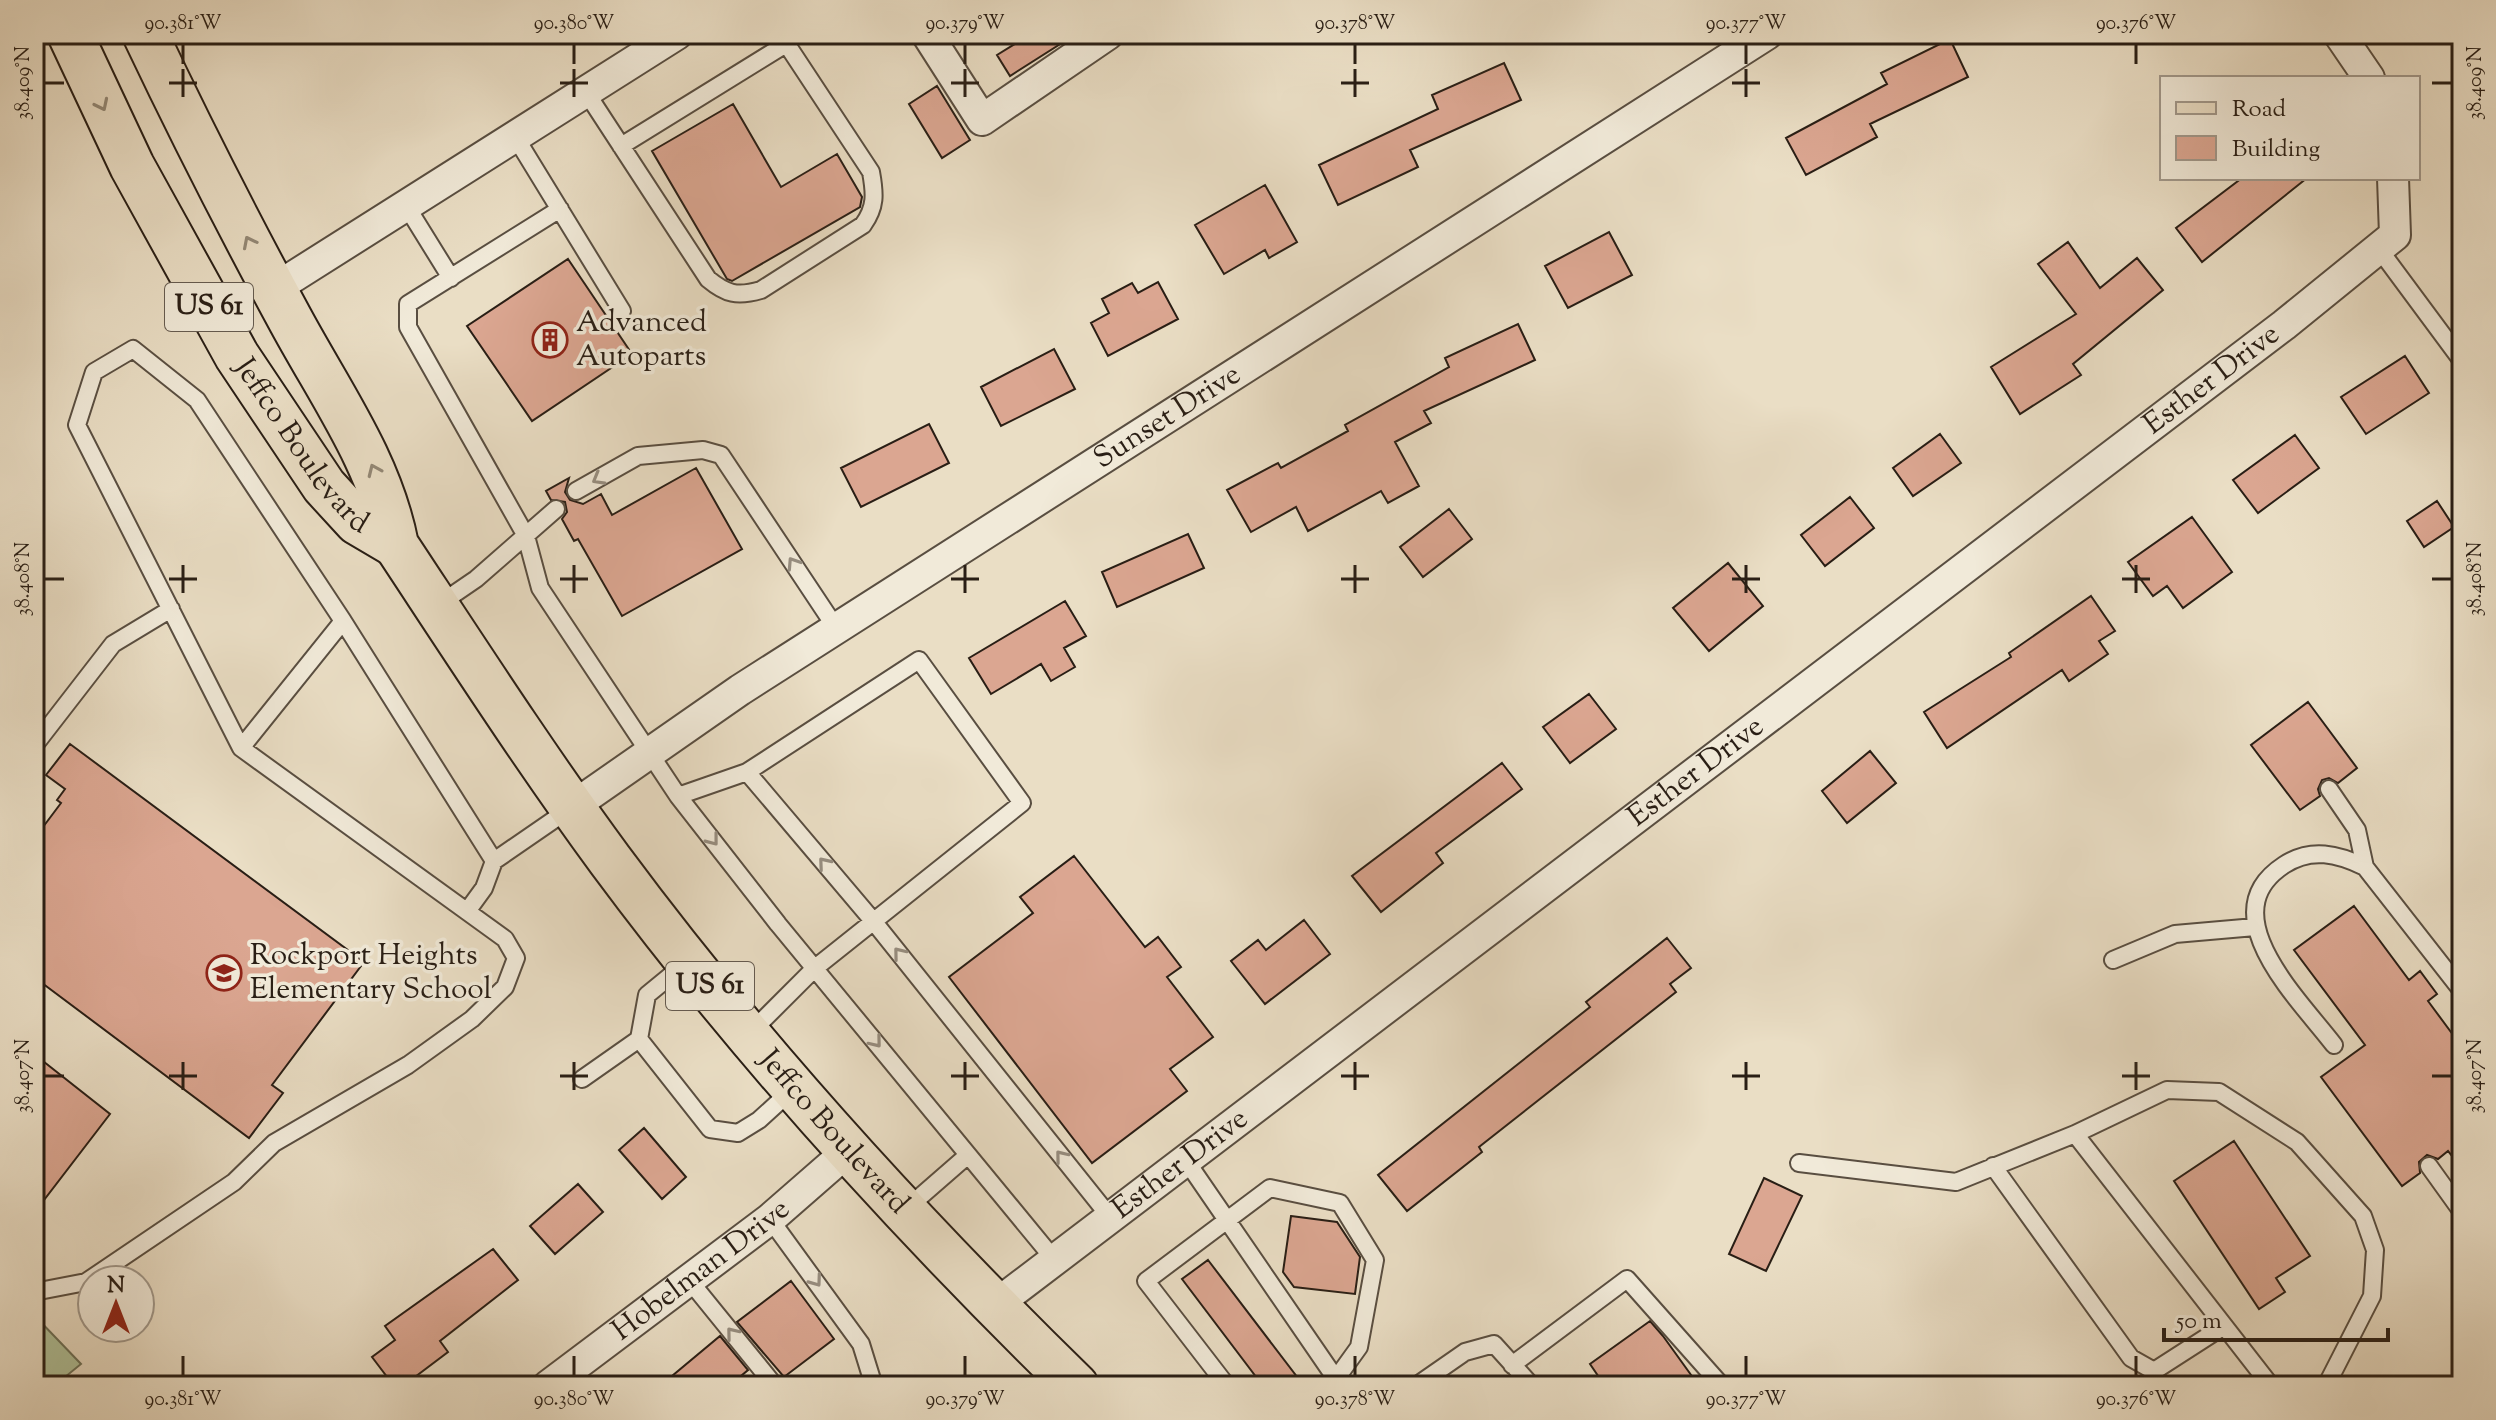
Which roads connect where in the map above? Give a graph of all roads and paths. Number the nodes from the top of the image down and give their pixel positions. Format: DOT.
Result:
graph roads {
  1 [pos="70,34"];
  2 [pos="145,34"];
  3 [pos="677,34"];
  4 [pos="927,34"];
  5 [pos="1108,34"];
  6 [pos="1767,34"];
  7 [pos="2339,34"];
  8 [pos="783,39"];
  9 [pos="2368,76"];
  10 [pos="586,92"];
  11 [pos="516,138"];
  12 [pos="621,146"];
  13 [pos="2393,180"];
  14 [pos="407,207"];
  15 [pos="560,209"];
  16 [pos="2387,242"];
  17 [pos="451,278"];
  18 [pos="274,289"];
  19 [pos="622,311"];
  20 [pos="2462,361"];
  21 [pos="576,491"];
  22 [pos="556,509"];
  23 [pos="526,536"];
  24 [pos="396,545"];
  25 [pos="437,606"];
  26 [pos="171,609"];
  27 [pos="343,621"];
  28 [pos="836,628"];
  29 [pos="34,746"];
  30 [pos="241,748"];
  31 [pos="651,754"];
  32 [pos="747,772"];
  33 [pos="2329,789"];
  34 [pos="678,796"];
  35 [pos="572,807"];
  36 [pos="494,861"];
  37 [pos="2365,867"];
  38 [pos="468,910"];
  39 [pos="874,922"];
  40 [pos="2255,927"];
  41 [pos="2113,960"];
  42 [pos="690,961"];
  43 [pos="815,968"];
  44 [pos="2462,991"];
  45 [pos="749,1034"];
  46 [pos="639,1039"];
  47 [pos="2334,1045"];
  48 [pos="582,1079"];
  49 [pos="794,1088"];
  50 [pos="2075,1134"];
  51 [pos="849,1150"];
  52 [pos="968,1155"];
  53 [pos="1185,1159"];
  54 [pos="1799,1163"];
  55 [pos="1993,1166"];
  56 [pos="2429,1166"];
  57 [pos="2460,1205"];
  58 [pos="903,1211"];
  59 [pos="1110,1217"];
  60 [pos="770,1219"];
  61 [pos="1229,1221"];
  62 [pos="1053,1258"];
  63 [pos="689,1280"];
  64 [pos="34,1292"];
  65 [pos="994,1306"];
  66 [pos="2224,1326"];
  67 [pos="1512,1365"];
  68 [pos="1330,1382"];
  69 [pos="548,1386"];
  70 [pos="775,1386"];
  71 [pos="874,1386"];
  72 [pos="1076,1386"];
  73 [pos="1227,1386"];
  74 [pos="1416,1386"];
  75 [pos="1532,1386"];
  76 [pos="1722,1386"];
  77 [pos="2271,1386"];
  78 [pos="2326,1386"];
  1 -- 24 [label="main road, Jeffco Boulevard / US 61, one-way"];
  18 -- 2 [label="main road, Jeffco Boulevard / US 61, one-way"];
  3 -- 10 [label="street"];
  4 -- 5 [label="street"];
  6 -- 28 [label="street, Sunset Drive"];
  7 -- 9 [label="street"];
  8 -- 12 [label="lane"];
  8 -- 12 [label="lane"];
  10 -- 11 [label="street"];
  10 -- 12 [label="lane"];
  11 -- 14 [label="street"];
  11 -- 15 [label="lane"];
  13 -- 16 [label="street"];
  14 -- 17 [label="lane"];
  14 -- 18 [label="street"];
  15 -- 17 [label="lane"];
  15 -- 19 [label="lane"];
  16 -- 20 [label="lane"];
  16 -- 53 [label="street, Esther Drive"];
  17 -- 23 [label="lane"];
  24 -- 18 [label="main road, Jeffco Boulevard / US 61, one-way"];
  28 -- 21 [label="lane, one-way"];
  22 -- 23 [label="lane"];
  23 -- 25 [label="lane"];
  23 -- 31 [label="lane"];
  24 -- 25 [label="main road, Jeffco Boulevard / US 61"];
  25 -- 35 [label="main road, Jeffco Boulevard / US 61"];
  26 -- 27 [label="lane"];
  26 -- 29 [label="lane"];
  26 -- 30 [label="lane"];
  27 -- 30 [label="lane"];
  27 -- 36 [label="lane"];
  28 -- 31 [label="street, Sunset Drive"];
  30 -- 38 [label="lane"];
  31 -- 34 [label="lane"];
  31 -- 35 [label="street, Sunset Drive"];
  32 -- 34 [label="lane"];
  39 -- 32 [label="lane, one-way"];
  32 -- 39 [label="lane"];
  33 -- 37 [label="lane"];
  34 -- 43 [label="lane, one-way"];
  35 -- 36 [label="lane"];
  35 -- 42 [label="main road, Jeffco Boulevard / US 61"];
  36 -- 38 [label="lane"];
  37 -- 40 [label="lane"];
  37 -- 44 [label="lane"];
  38 -- 64 [label="lane"];
  39 -- 43 [label="lane"];
  59 -- 39 [label="lane, one-way"];
  40 -- 41 [label="lane"];
  40 -- 47 [label="lane"];
  42 -- 45 [label="main road, Jeffco Boulevard / US 61"];
  42 -- 46 [label="lane"];
  43 -- 45 [label="lane"];
  43 -- 52 [label="lane, one-way"];
  45 -- 49 [label="main road, Jeffco Boulevard / US 61"];
  46 -- 48 [label="lane"];
  46 -- 49 [label="lane"];
  49 -- 51 [label="main road, Jeffco Boulevard / US 61"];
  50 -- 55 [label="lane"];
  50 -- 66 [label="lane"];
  50 -- 78 [label="lane"];
  51 -- 58 [label="main road, Jeffco Boulevard / US 61"];
  51 -- 60 [label="street, Hobelman Drive"];
  52 -- 58 [label="lane"];
  52 -- 62 [label="lane"];
  53 -- 59 [label="street, Esther Drive"];
  53 -- 61 [label="lane"];
  54 -- 55 [label="lane"];
  55 -- 66 [label="lane"];
  56 -- 57 [label="lane"];
  58 -- 65 [label="main road, Jeffco Boulevard / US 61"];
  59 -- 62 [label="street, Esther Drive"];
  60 -- 63 [label="street, Hobelman Drive"];
  60 -- 71 [label="lane, one-way"];
  61 -- 68 [label="lane"];
  61 -- 68 [label="lane"];
  61 -- 73 [label="lane"];
  62 -- 65 [label="street, Esther Drive"];
  63 -- 69 [label="street, Hobelman Drive"];
  70 -- 63 [label="lane, one-way"];
  65 -- 72 [label="main road, Jeffco Boulevard / US 61"];
  66 -- 77 [label="lane"];
  67 -- 74 [label="lane"];
  67 -- 75 [label="lane"];
  67 -- 76 [label="lane"];
}
